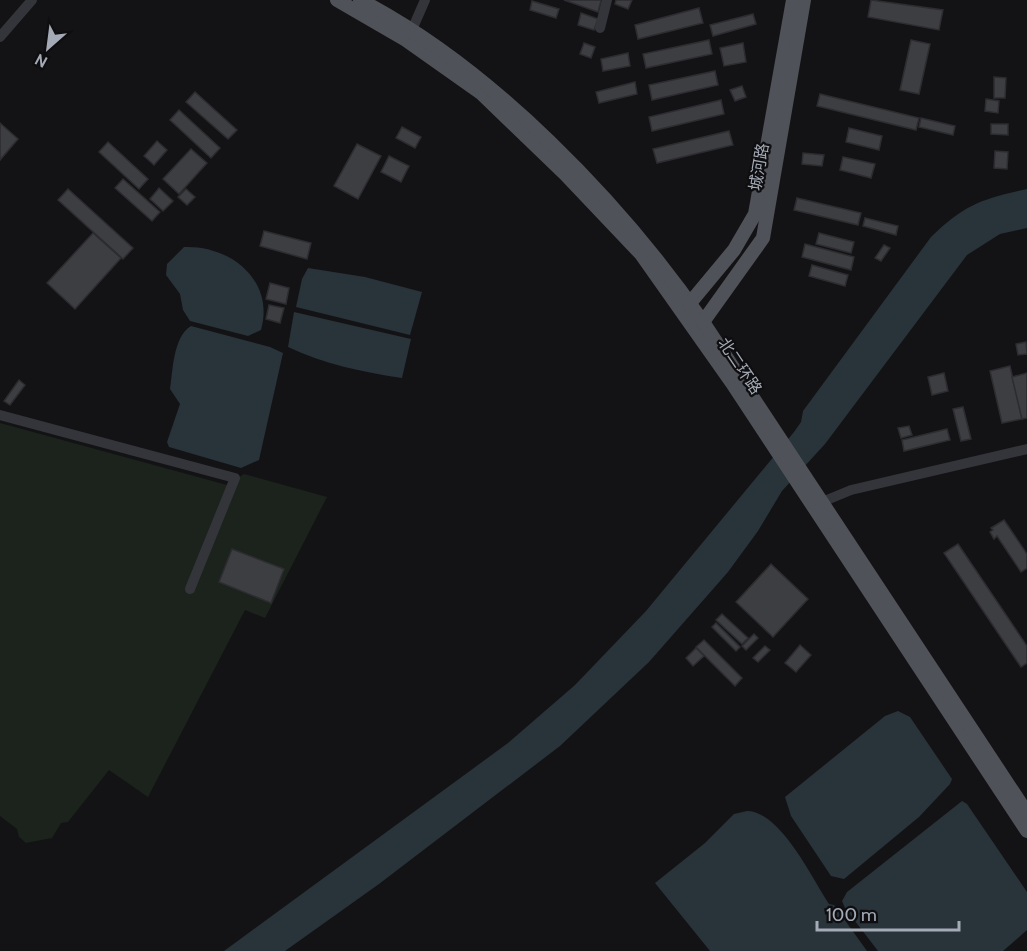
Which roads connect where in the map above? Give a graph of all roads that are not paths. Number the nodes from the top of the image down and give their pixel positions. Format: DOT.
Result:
graph roads {
  1 [pos="32,0"];
  2 [pos="337,0"];
  3 [pos="360,0"];
  4 [pos="425,0"];
  5 [pos="607,0"];
  6 [pos="792,0"];
  7 [pos="804,0"];
  8 [pos="600,28"];
  9 [pos="411,32"];
  10 [pos="0,37"];
  11 [pos="690,303"];
  12 [pos="703,322"];
  13 [pos="0,415"];
  14 [pos="773,438"];
  15 [pos="1027,449"];
  16 [pos="808,491"];
  17 [pos="822,502"];
  18 [pos="190,589"];
  19 [pos="1027,813"];
  20 [pos="1027,831"];
  1 -- 10 [label="street"];
  2 -- 14 [label="main road, 北二环路"];
  3 -- 9 [label="main road, 北二环路"];
  4 -- 9 [label="street"];
  5 -- 8 [label="street"];
  6 -- 11 [label="main road, 城河路"];
  7 -- 12 [label="main road, 城河路"];
  9 -- 11 [label="main road, 北二环路"];
  11 -- 12 [label="main road, 北二环路"];
  12 -- 14 [label="main road, 北二环路"];
  13 -- 18 [label="street"];
  14 -- 16 [label="main road, 北二环路"];
  15 -- 17 [label="street"];
  16 -- 17 [label="main road, 北二环路"];
  16 -- 20 [label="main road, 北二环路"];
  17 -- 19 [label="main road, 北二环路"];
}
